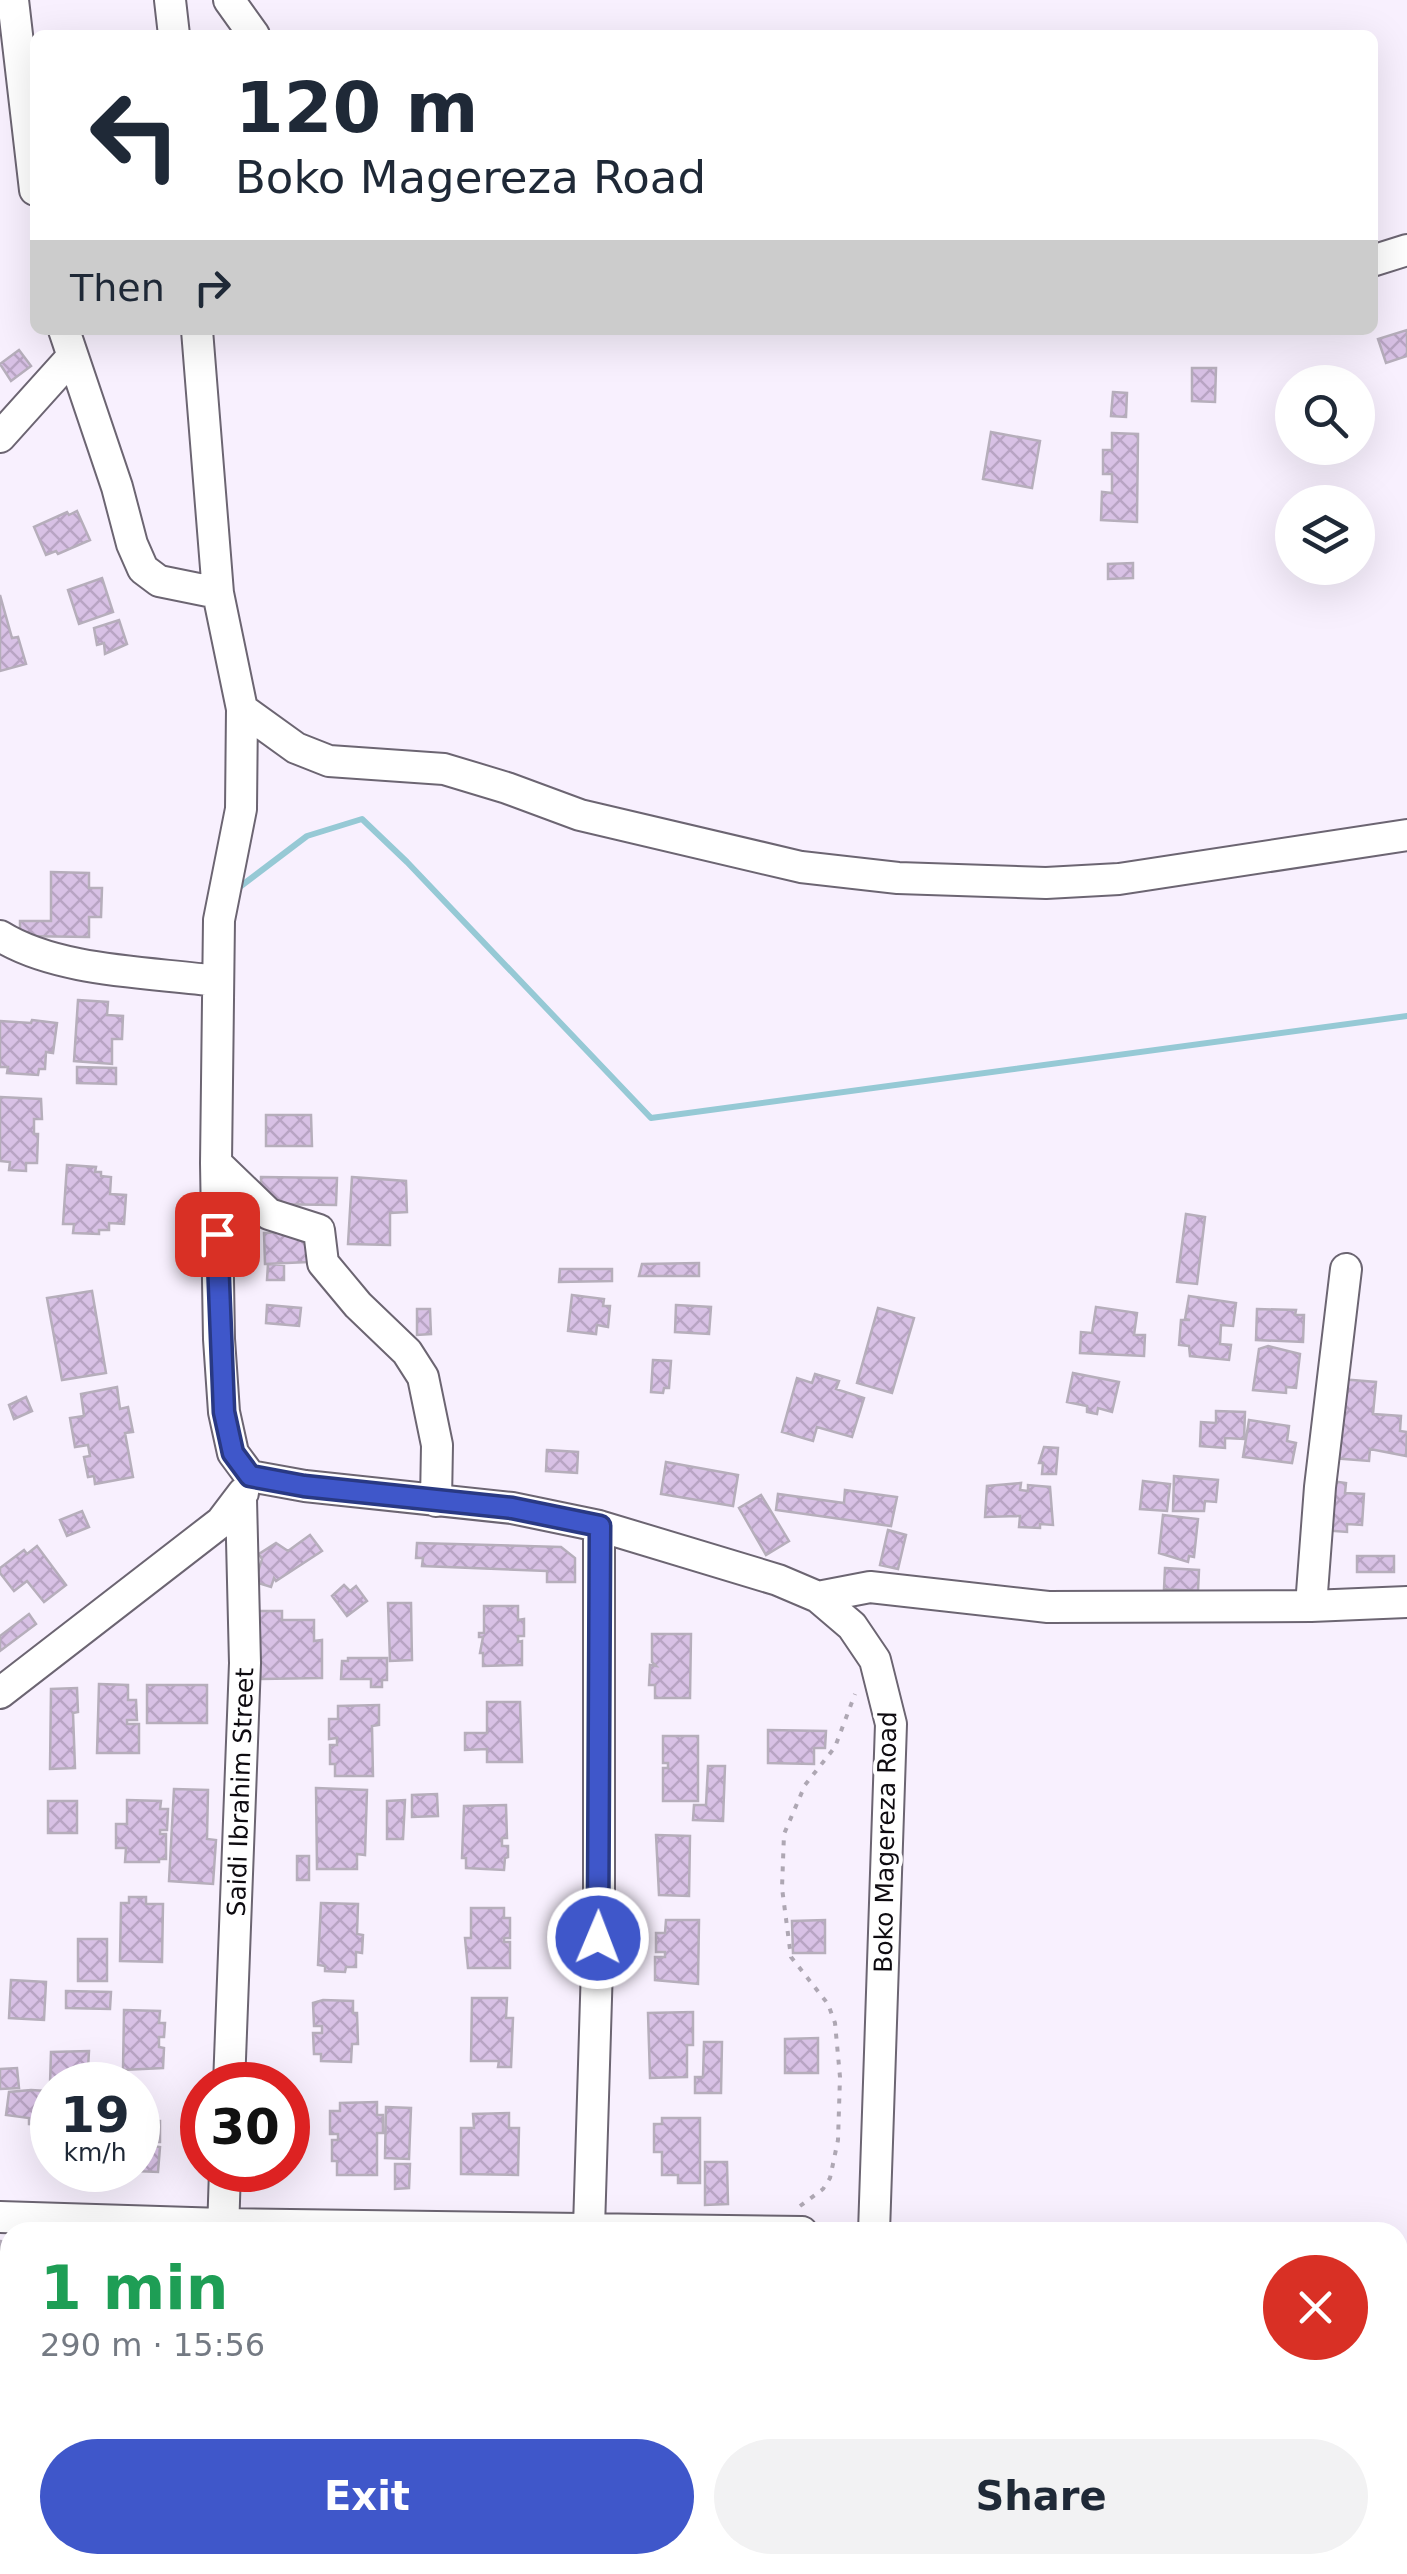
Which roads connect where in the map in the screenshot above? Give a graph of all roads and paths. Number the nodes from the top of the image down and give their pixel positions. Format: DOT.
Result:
graph roads {
  1 [pos="14,0"];
  2 [pos="170,0"];
  3 [pos="229,0"];
  4 [pos="173,30"];
  5 [pos="250,30"];
  6 [pos="30,145"];
  7 [pos="1407,250"];
  8 [pos="1378,259"];
  9 [pos="197,335"];
  10 [pos="68,344"];
  11 [pos="0,436"];
  12 [pos="218,593"];
  13 [pos="242,708"];
  14 [pos="1407,835"];
  15 [pos="0,936"];
  16 [pos="216,980"];
  17 [pos="216,1163"];
  18 [pos="1346,1269"];
  19 [pos="246,1488"];
  20 [pos="436,1501"];
  21 [pos="600,1526"];
  22 [pos="818,1596"];
  23 [pos="1407,1602"];
  24 [pos="1312,1606"];
  25 [pos="875,1660"];
  26 [pos="0,1694"];
  27 [pos="230,2062"];
  28 [pos="224,2192"];
  29 [pos="0,2217"];
  30 [pos="101,2222"];
  31 [pos="223,2222"];
  32 [pos="589,2222"];
  33 [pos="792,2222"];
  34 [pos="874,2222"];
  1 -- 6 [label="street"];
  2 -- 4 [label="street"];
  3 -- 5 [label="street"];
  7 -- 8 [label="street"];
  9 -- 12 [label="street"];
  10 -- 11 [label="street"];
  10 -- 12 [label="street"];
  12 -- 13 [label="street"];
  13 -- 14 [label="street"];
  13 -- 16 [label="street"];
  15 -- 16 [label="street"];
  16 -- 17 [label="street"];
  17 -- 19 [label="street"];
  17 -- 20 [label="street"];
  18 -- 24 [label="street"];
  19 -- 20 [label="street, Boko Magereza Road"];
  19 -- 26 [label="street"];
  19 -- 27 [label="street, Saidi Ibrahim Street"];
  20 -- 21 [label="street, Boko Magereza Road"];
  21 -- 22 [label="street, Boko Magereza Road"];
  21 -- 32 [label="street"];
  22 -- 24 [label="street"];
  22 -- 25 [label="street, Boko Magereza Road"];
  23 -- 24 [label="street"];
  25 -- 33 [label="path"];
  25 -- 34 [label="street, Boko Magereza Road"];
  28 -- 31 [label="street"];
  29 -- 30 [label="street"];
}
